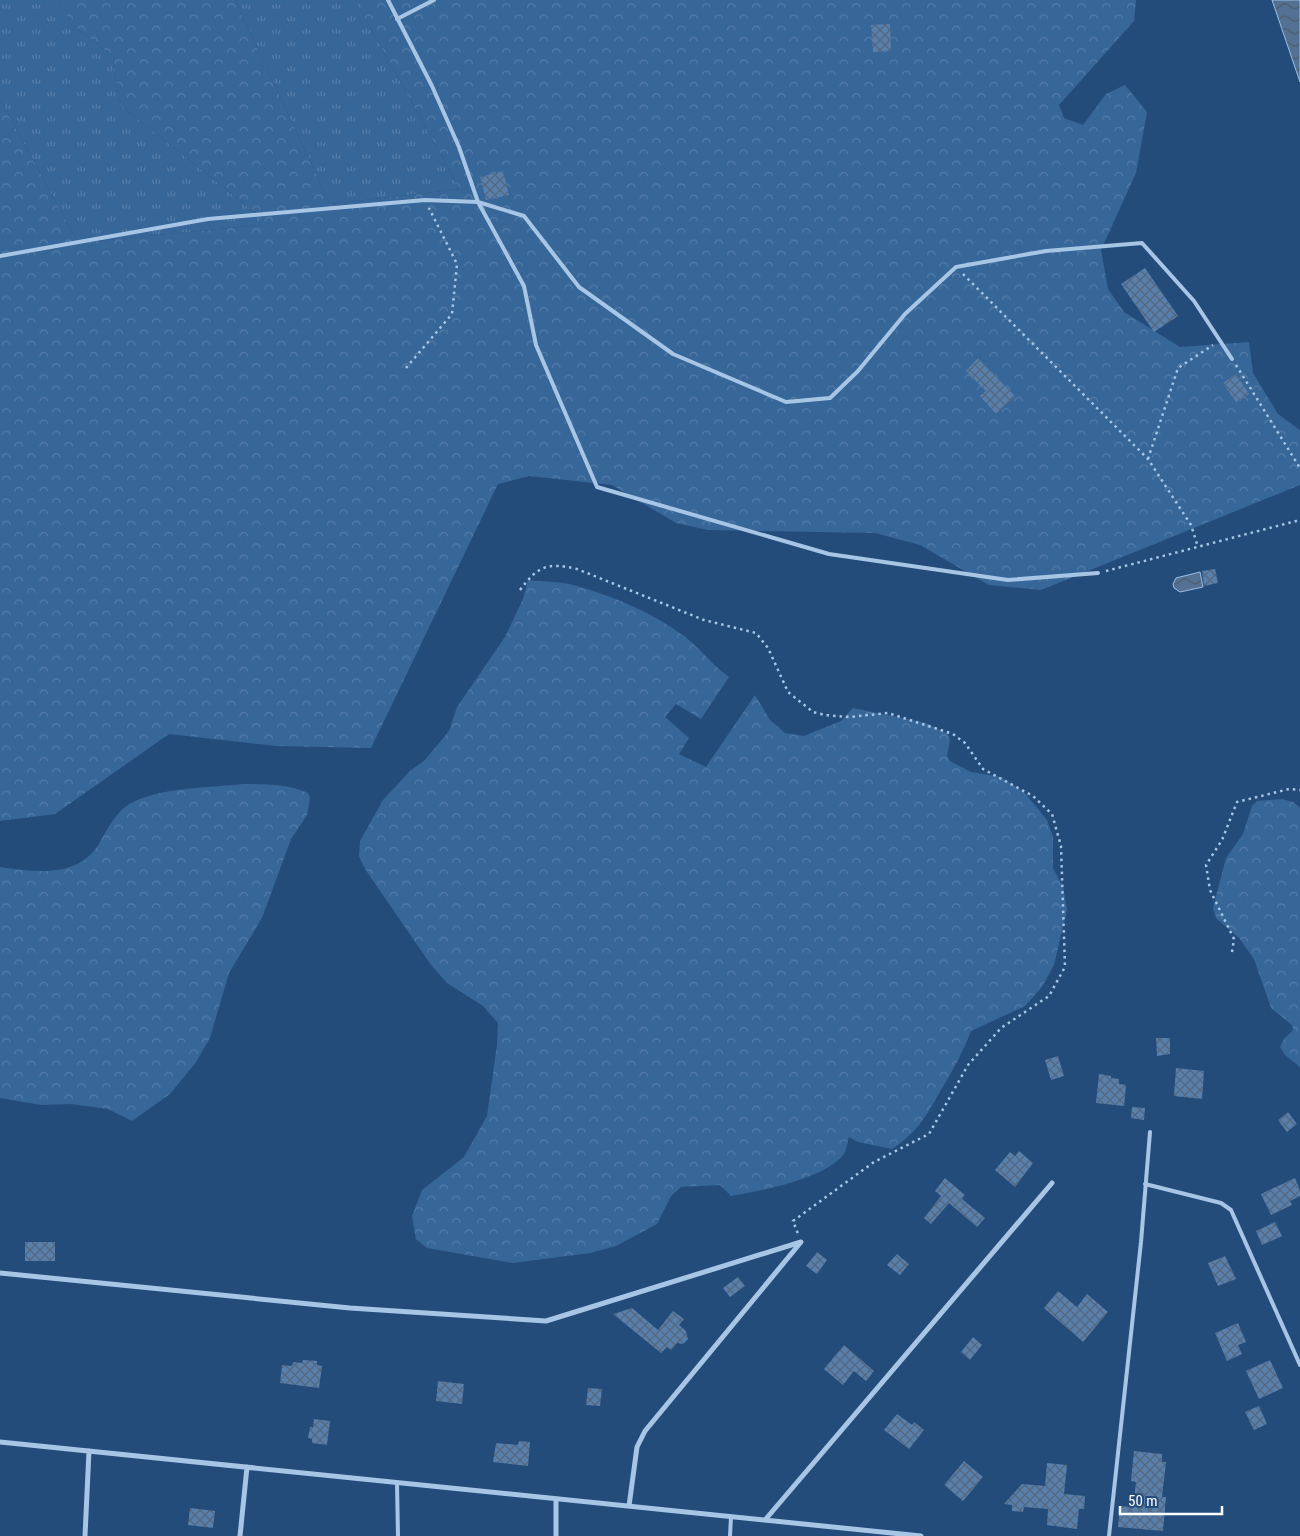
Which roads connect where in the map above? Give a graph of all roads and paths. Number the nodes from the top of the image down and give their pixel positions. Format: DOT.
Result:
graph roads {
  1 [pos="388,0"];
  2 [pos="434,0"];
  3 [pos="397,19"];
  4 [pos="425,200"];
  5 [pos="478,202"];
  6 [pos="0,256"];
  7 [pos="956,267"];
  8 [pos="1220,340"];
  9 [pos="1232,358"];
  10 [pos="406,368"];
  11 [pos="1148,459"];
  12 [pos="1300,468"];
  13 [pos="1300,520"];
  14 [pos="1198,547"];
  15 [pos="1098,574"];
  16 [pos="520,590"];
  17 [pos="1300,790"];
  18 [pos="1232,952"];
  19 [pos="1150,1132"];
  20 [pos="1052,1182"];
  21 [pos="1145,1184"];
  22 [pos="801,1242"];
  23 [pos="0,1273"];
  24 [pos="1300,1365"];
  25 [pos="0,1442"];
  26 [pos="89,1451"];
  27 [pos="247,1467"];
  28 [pos="397,1483"];
  29 [pos="556,1499"];
  30 [pos="629,1506"];
  31 [pos="731,1517"];
  32 [pos="765,1520"];
  33 [pos="902,1535"];
  34 [pos="85,1536"];
  35 [pos="240,1536"];
  36 [pos="398,1536"];
  37 [pos="556,1536"];
  38 [pos="730,1536"];
  39 [pos="921,1536"];
  40 [pos="1109,1536"];
  1 -- 3 [label="lane"];
  2 -- 3 [label="lane"];
  3 -- 5 [label="lane"];
  4 -- 5 [label="lane"];
  4 -- 6 [label="lane"];
  4 -- 10 [label="path"];
  5 -- 7 [label="lane"];
  5 -- 15 [label="lane"];
  7 -- 8 [label="lane"];
  7 -- 11 [label="path"];
  8 -- 9 [label="lane"];
  8 -- 11 [label="path"];
  9 -- 12 [label="path"];
  11 -- 14 [label="path"];
  13 -- 14 [label="path"];
  14 -- 15 [label="path"];
  16 -- 22 [label="path"];
  17 -- 18 [label="path"];
  19 -- 21 [label="lane"];
  20 -- 32 [label="street"];
  21 -- 24 [label="lane"];
  21 -- 40 [label="lane"];
  22 -- 23 [label="street"];
  22 -- 30 [label="street"];
  25 -- 26 [label="street"];
  26 -- 27 [label="street"];
  26 -- 34 [label="street"];
  27 -- 28 [label="street"];
  27 -- 35 [label="street"];
  28 -- 29 [label="street"];
  28 -- 36 [label="lane"];
  29 -- 30 [label="street"];
  29 -- 37 [label="street"];
  30 -- 31 [label="street"];
  31 -- 32 [label="street"];
  31 -- 38 [label="lane"];
  32 -- 33 [label="street"];
  33 -- 39 [label="street"];
}
